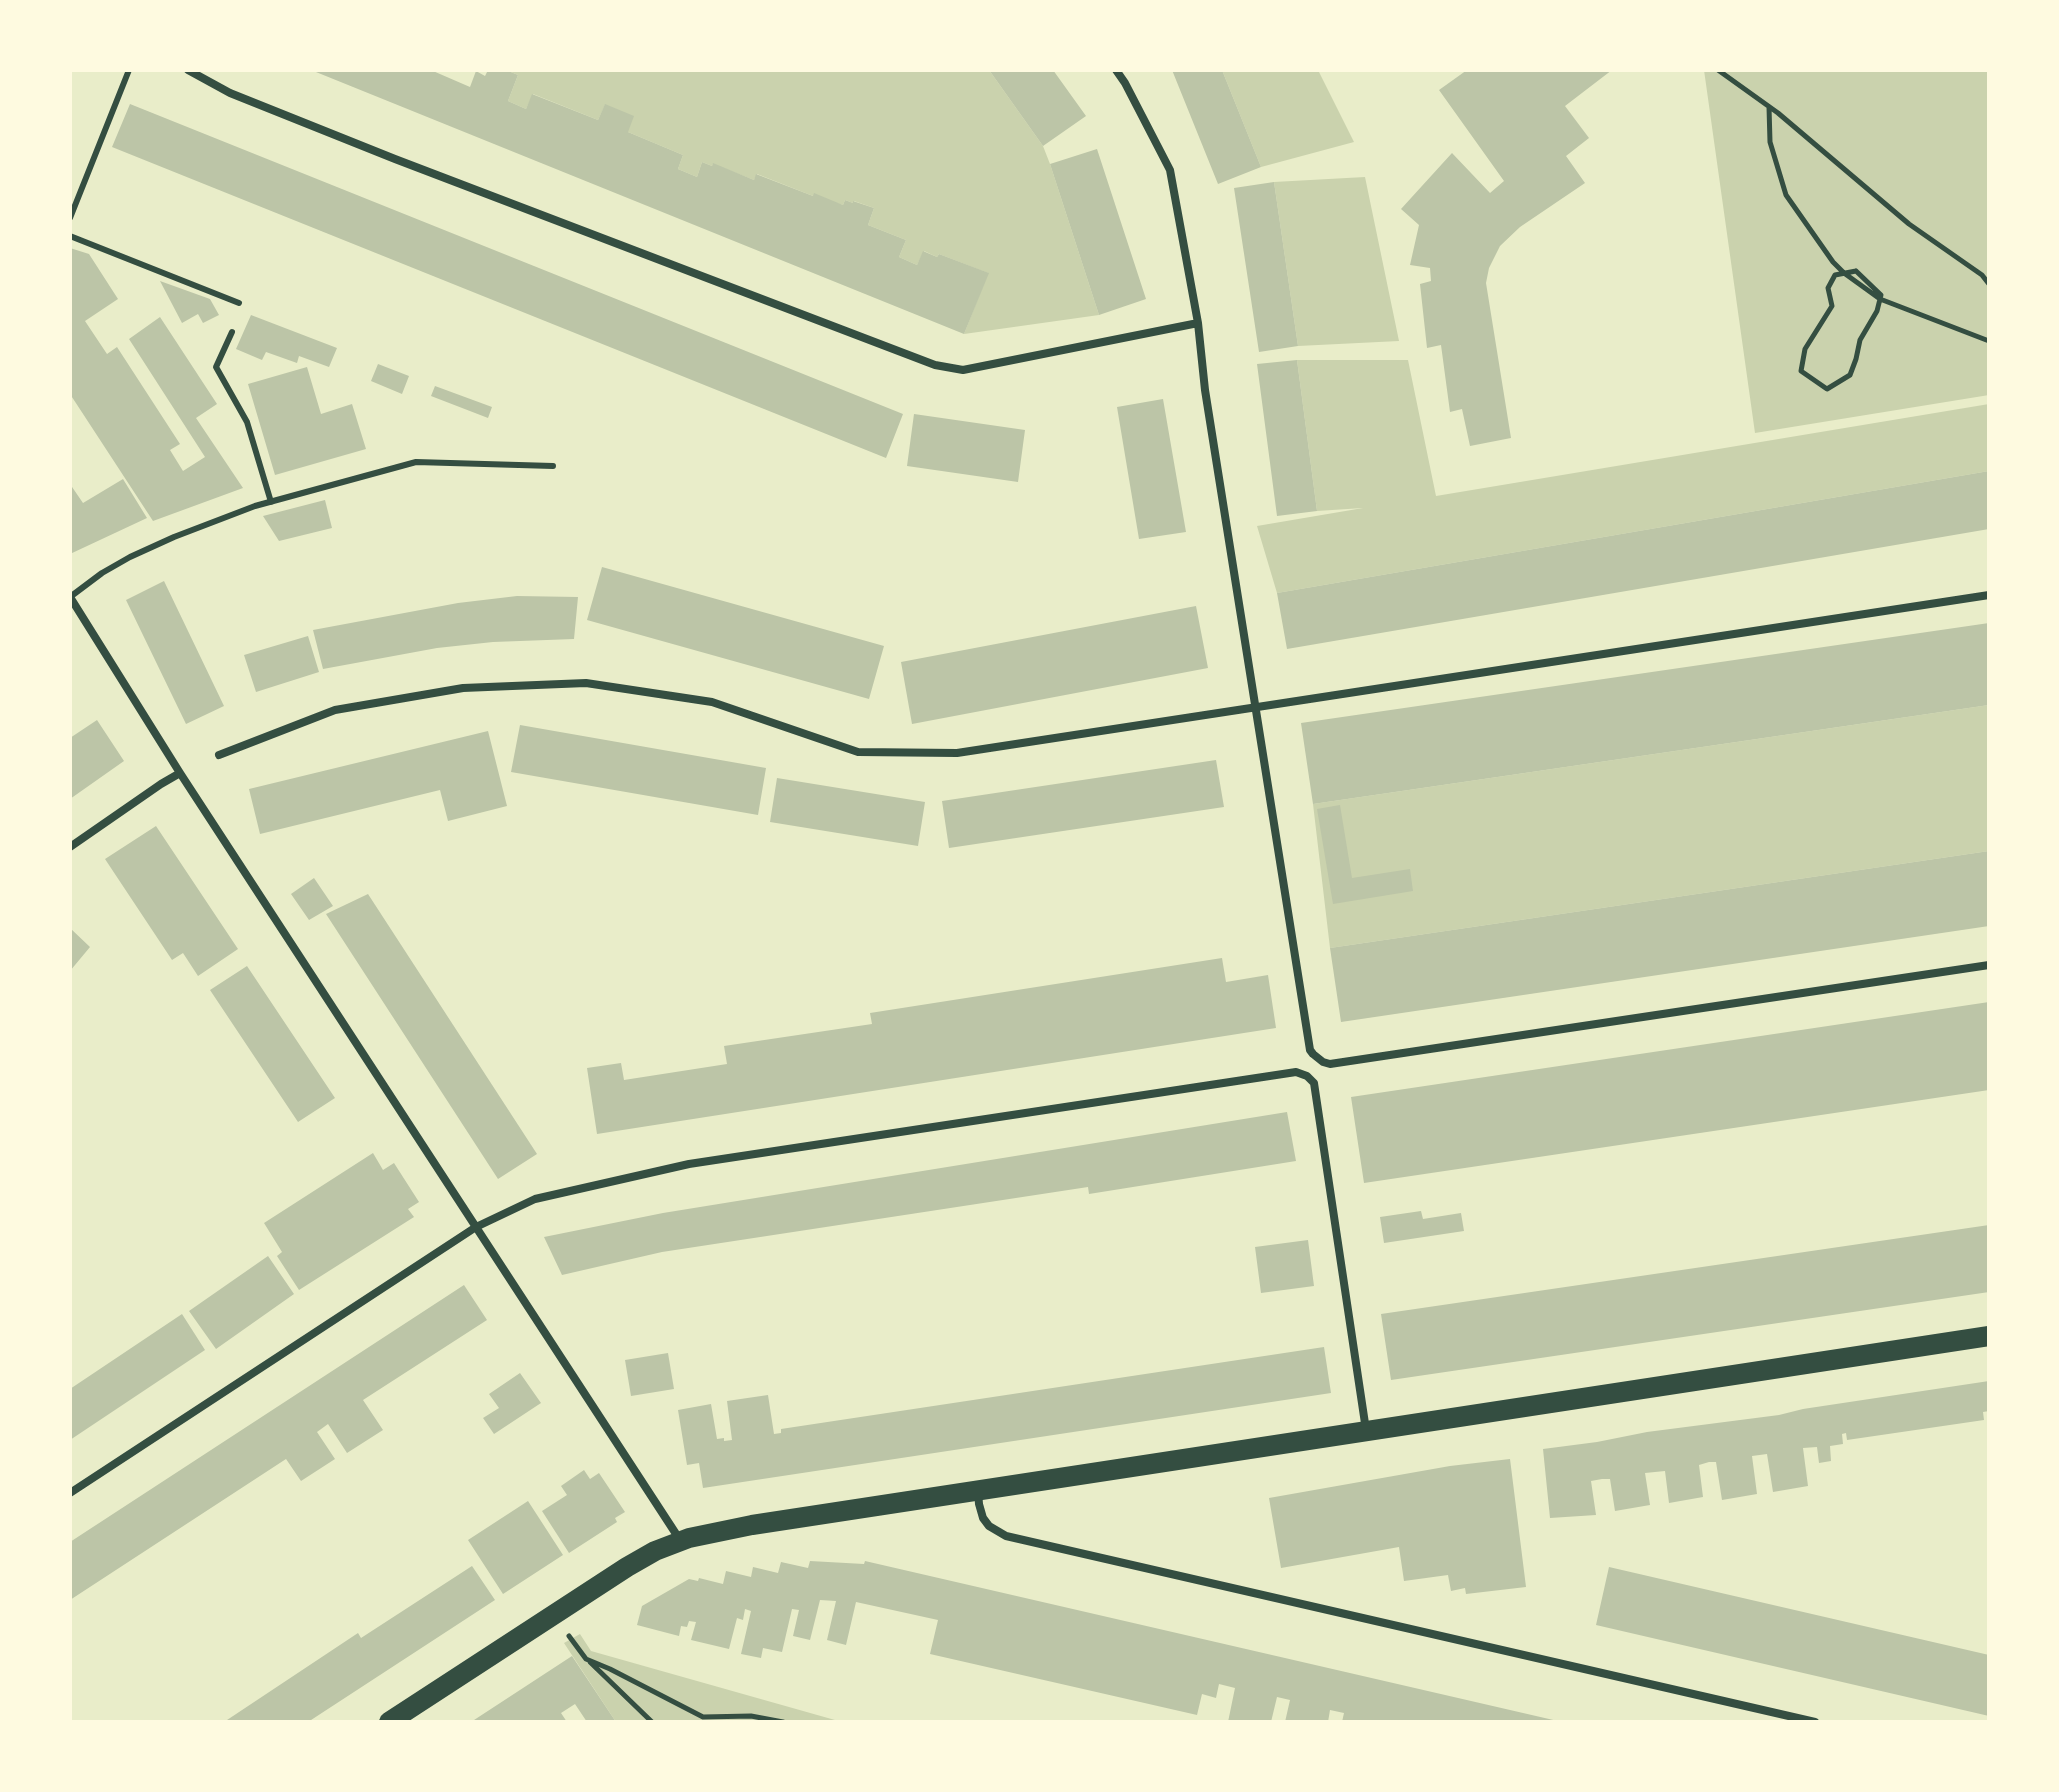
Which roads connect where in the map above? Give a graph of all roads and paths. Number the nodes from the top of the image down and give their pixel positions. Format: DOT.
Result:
graph roads {
  1 [pos="129,70"];
  2 [pos="188,70"];
  3 [pos="1116,70"];
  4 [pos="1718,70"];
  5 [pos="1769,107"];
  6 [pos="70,218"];
  7 [pos="70,236"];
  8 [pos="1844,273"];
  9 [pos="1989,284"];
  10 [pos="1880,299"];
  11 [pos="239,303"];
  12 [pos="1198,323"];
  13 [pos="232,332"];
  14 [pos="1989,341"];
  15 [pos="553,466"];
  16 [pos="271,502"];
  17 [pos="1989,595"];
  18 [pos="70,597"];
  19 [pos="1256,707"];
  20 [pos="219,755"];
  21 [pos="180,773"];
  22 [pos="70,847"];
  23 [pos="1989,965"];
  24 [pos="476,1227"];
  25 [pos="1989,1336"];
  26 [pos="1366,1431"];
  27 [pos="978,1491"];
  28 [pos="70,1493"];
  29 [pos="680,1540"];
  30 [pos="567,1634"];
  31 [pos="586,1659"];
  32 [pos="389,1722"];
  33 [pos="652,1722"];
  34 [pos="783,1722"];
  35 [pos="1815,1722"];
  1 -- 6 [label="lane"];
  2 -- 12 [label="street"];
  3 -- 12 [label="street"];
  4 -- 5 [label="path"];
  5 -- 8 [label="path"];
  5 -- 9 [label="path"];
  7 -- 11 [label="lane"];
  8 -- 10 [label="path"];
  8 -- 10 [label="path"];
  10 -- 14 [label="path"];
  12 -- 19 [label="street"];
  13 -- 16 [label="lane"];
  15 -- 16 [label="lane"];
  16 -- 18 [label="lane"];
  17 -- 19 [label="street"];
  18 -- 21 [label="street"];
  19 -- 20 [label="street"];
  19 -- 23 [label="street"];
  21 -- 22 [label="street"];
  21 -- 24 [label="street"];
  24 -- 26 [label="street"];
  24 -- 28 [label="street"];
  24 -- 29 [label="street"];
  25 -- 26 [label="main road"];
  26 -- 27 [label="main road"];
  27 -- 29 [label="main road"];
  27 -- 35 [label="street"];
  29 -- 32 [label="main road"];
  30 -- 31 [label="path"];
  31 -- 33 [label="path"];
  31 -- 34 [label="path"];
}
